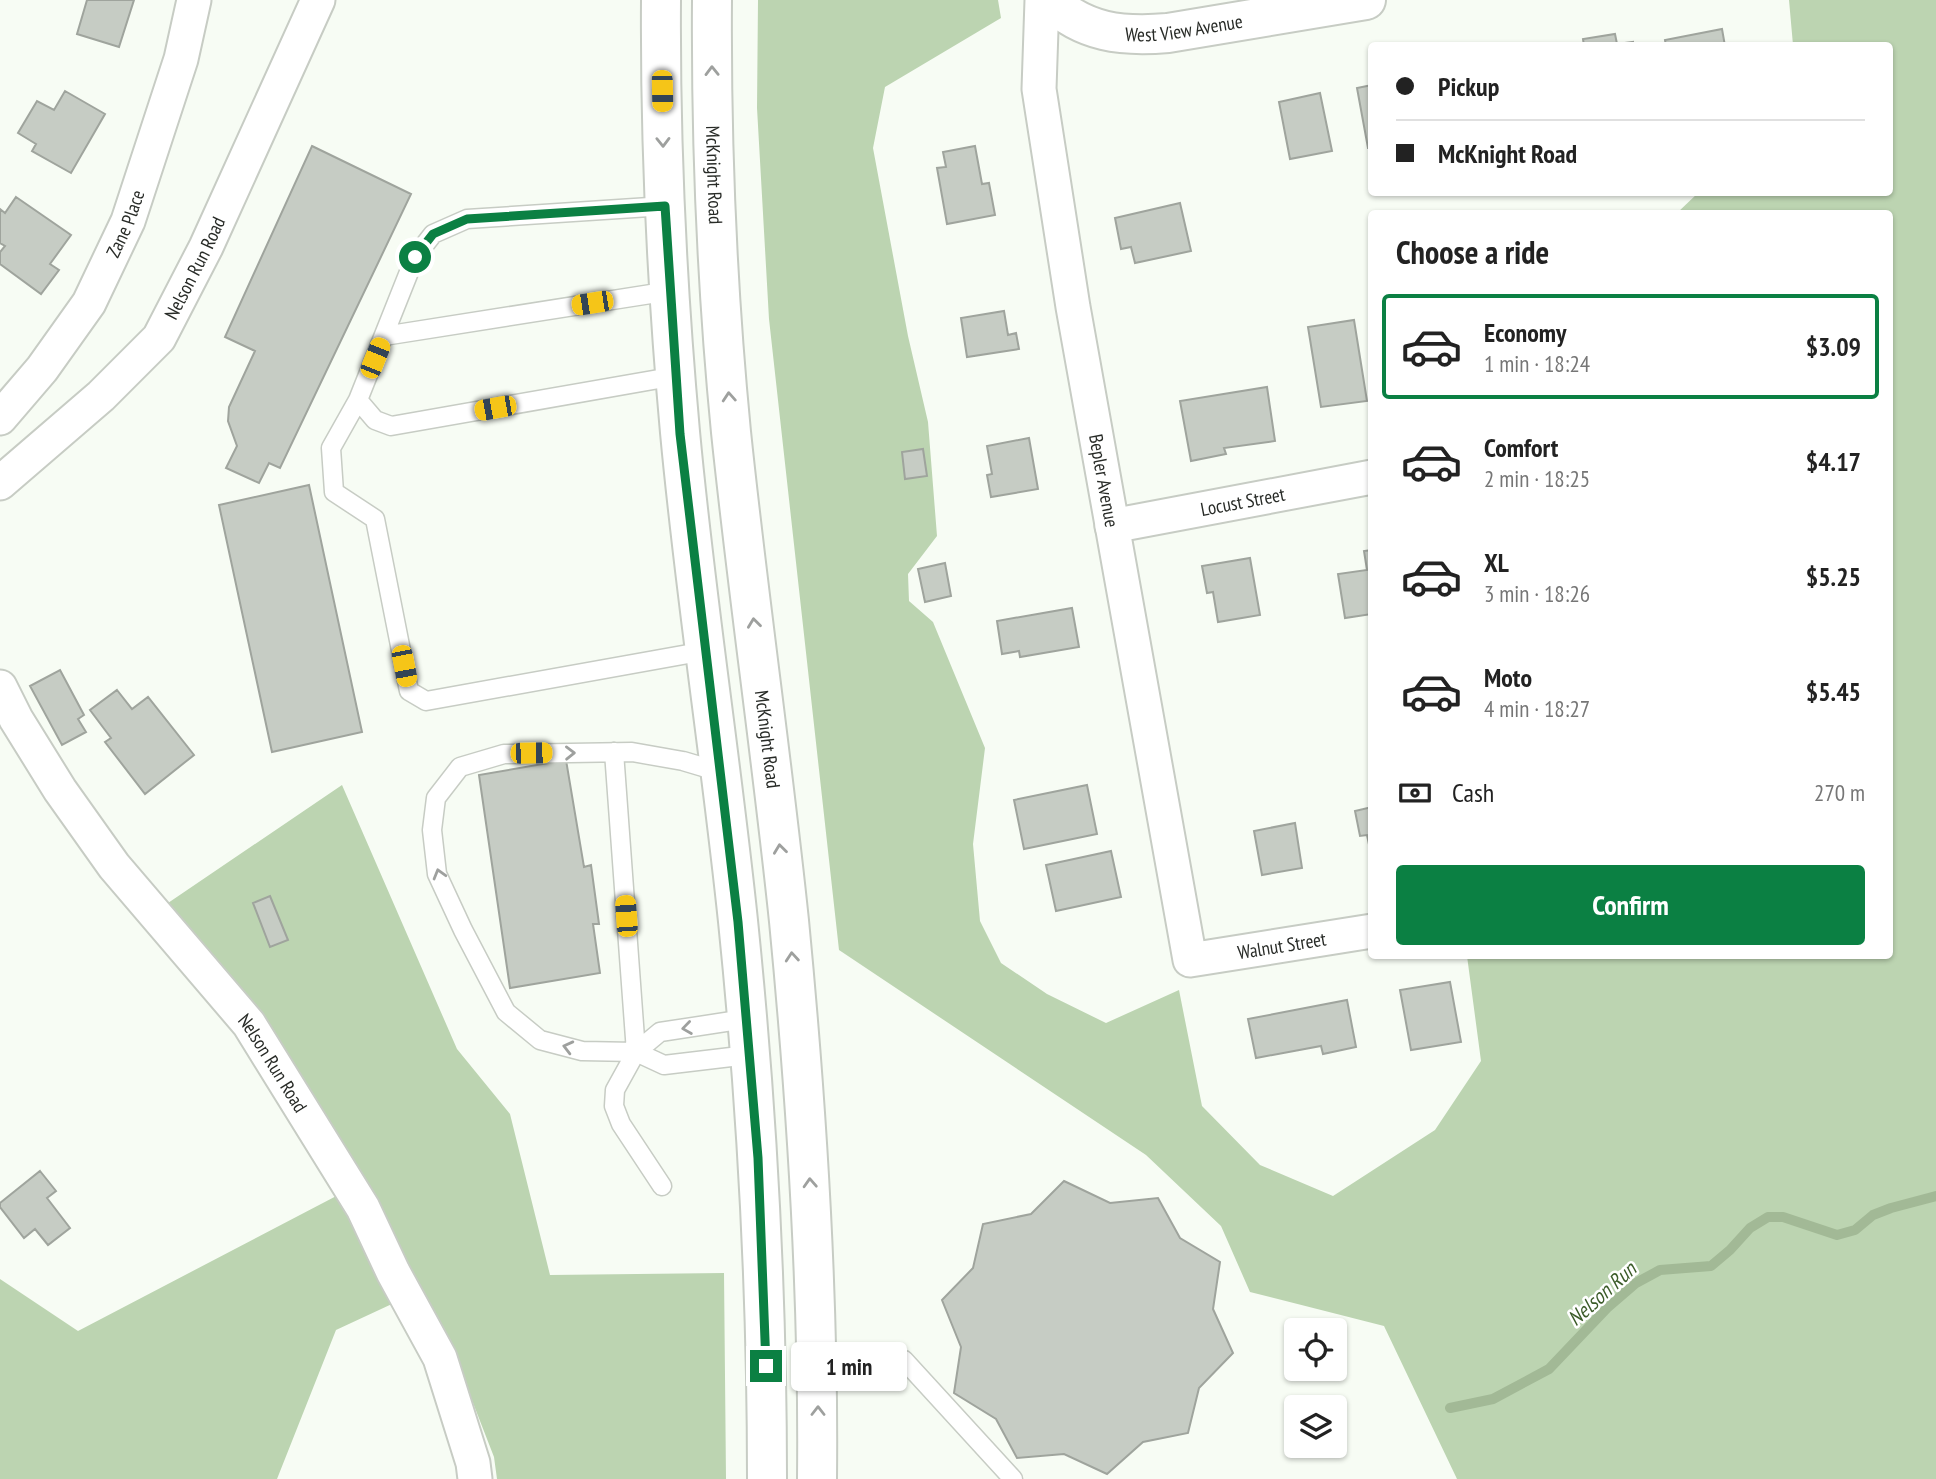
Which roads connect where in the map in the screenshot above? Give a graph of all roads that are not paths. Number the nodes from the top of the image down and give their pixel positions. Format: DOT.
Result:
graph roads {
  1 [pos="194,0"];
  2 [pos="318,0"];
  3 [pos="661,0"];
  4 [pos="712,0"];
  5 [pos="1042,0"];
  6 [pos="1049,0"];
  7 [pos="1366,0"];
  8 [pos="665,206"];
  9 [pos="670,291"];
  10 [pos="384,337"];
  11 [pos="676,376"];
  12 [pos="358,400"];
  13 [pos="0,418"];
  14 [pos="1368,478"];
  15 [pos="0,483"];
  16 [pos="1112,526"];
  17 [pos="705,651"];
  18 [pos="0,687"];
  19 [pos="614,752"];
  20 [pos="720,772"];
  21 [pos="1368,932"];
  22 [pos="1190,960"];
  23 [pos="747,1037"];
  24 [pos="636,1052"];
  25 [pos="662,1186"];
  26 [pos="817,1351"];
  27 [pos="475,1479"];
  28 [pos="767,1479"];
  29 [pos="817,1479"];
  30 [pos="1013,1479"];
  1 -- 13 [label="street, Zane Place"];
  2 -- 15 [label="street, Nelson Run Road"];
  3 -- 8 [label="main road, one-way"];
  26 -- 4 [label="main road, McKnight Road, one-way"];
  5 -- 16 [label="street, Bepler Avenue"];
  6 -- 7 [label="main road, West View Avenue"];
  8 -- 9 [label="main road"];
  8 -- 10 [label="lane"];
  9 -- 10 [label="lane"];
  9 -- 11 [label="main road"];
  10 -- 12 [label="lane"];
  11 -- 12 [label="lane"];
  11 -- 17 [label="main road"];
  12 -- 17 [label="lane"];
  14 -- 16 [label="street, Locust Street"];
  16 -- 22 [label="street, Bepler Avenue"];
  17 -- 20 [label="main road"];
  18 -- 27 [label="street, Nelson Run Road"];
  19 -- 20 [label="lane"];
  19 -- 24 [label="lane"];
  24 -- 19 [label="lane, one-way"];
  20 -- 23 [label="main road"];
  21 -- 22 [label="street, Walnut Street"];
  23 -- 24 [label="lane, one-way"];
  23 -- 24 [label="lane"];
  23 -- 28 [label="main road"];
  24 -- 25 [label="lane"];
  29 -- 26 [label="main road, McKnight Road, one-way"];
  26 -- 30 [label="lane"];
}
